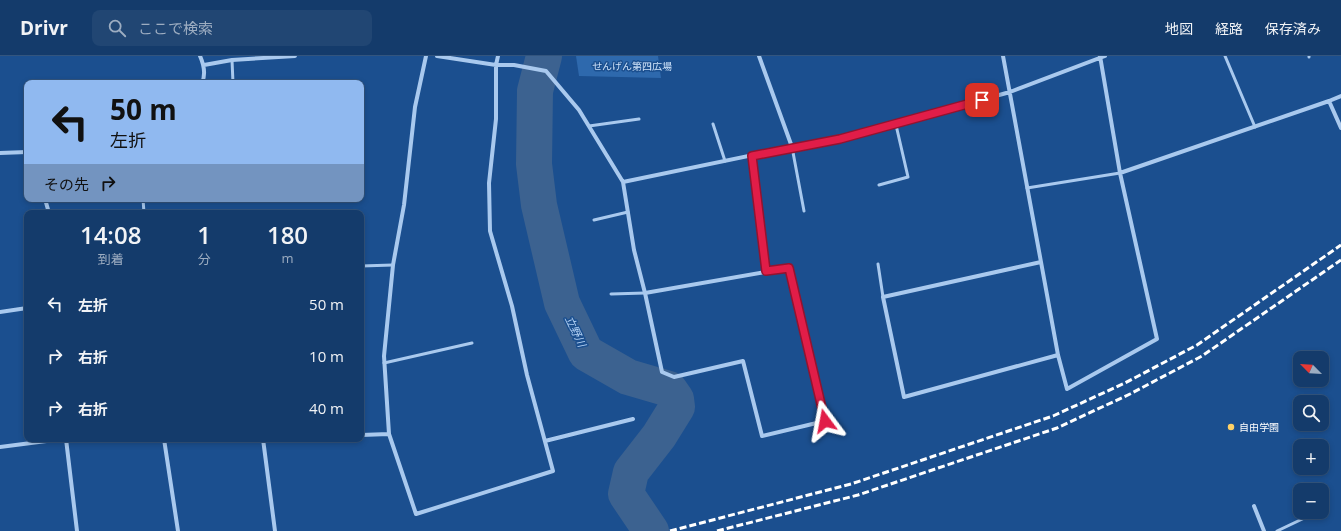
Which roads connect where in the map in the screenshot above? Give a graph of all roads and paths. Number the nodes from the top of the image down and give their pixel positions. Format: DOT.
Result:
graph roads {
  1 [pos="200,56"];
  2 [pos="295,56"];
  3 [pos="426,56"];
  4 [pos="437,56"];
  5 [pos="498,56"];
  6 [pos="759,56"];
  7 [pos="1003,56"];
  8 [pos="1225,56"];
  9 [pos="1101,57"];
  10 [pos="232,60"];
  11 [pos="204,65"];
  12 [pos="496,65"];
  13 [pos="203,80"];
  14 [pos="233,80"];
  15 [pos="1010,92"];
  16 [pos="1341,96"];
  17 [pos="1329,102"];
  18 [pos="639,119"];
  19 [pos="713,124"];
  20 [pos="896,125"];
  21 [pos="589,126"];
  22 [pos="1255,127"];
  23 [pos="1341,128"];
  24 [pos="792,147"];
  25 [pos="24,152"];
  26 [pos="0,154"];
  27 [pos="752,156"];
  28 [pos="725,161"];
  29 [pos="1120,173"];
  30 [pos="623,182"];
  31 [pos="879,184"];
  32 [pos="1026,188"];
  33 [pos="804,211"];
  34 [pos="628,212"];
  35 [pos="594,220"];
  36 [pos="1041,262"];
  37 [pos="878,264"];
  38 [pos="364,266"];
  39 [pos="393,266"];
  40 [pos="766,271"];
  41 [pos="645,293"];
  42 [pos="611,294"];
  43 [pos="883,297"];
  44 [pos="24,308"];
  45 [pos="0,312"];
  46 [pos="472,343"];
  47 [pos="1058,355"];
  48 [pos="384,363"];
  49 [pos="633,419"];
  50 [pos="388,434"];
  51 [pos="364,435"];
  52 [pos="545,441"];
  53 [pos="35,442"];
  54 [pos="66,442"];
  55 [pos="164,442"];
  56 [pos="264,442"];
  57 [pos="0,446"];
  58 [pos="1254,506"];
  59 [pos="1302,519"];
  60 [pos="77,531"];
  61 [pos="178,531"];
  62 [pos="275,531"];
  63 [pos="1264,531"];
  64 [pos="1277,531"];
  1 -- 11 [label="street"];
  2 -- 10 [label="street"];
  3 -- 39 [label="street"];
  4 -- 12 [label="street"];
  5 -- 12 [label="street"];
  6 -- 24 [label="street"];
  7 -- 15 [label="street"];
  8 -- 22 [label="lane"];
  9 -- 15 [label="street"];
  9 -- 29 [label="street"];
  10 -- 11 [label="street"];
  10 -- 14 [label="lane"];
  11 -- 13 [label="street"];
  12 -- 21 [label="street"];
  12 -- 52 [label="street"];
  15 -- 20 [label="street"];
  15 -- 32 [label="street"];
  16 -- 17 [label="street"];
  17 -- 22 [label="street"];
  17 -- 23 [label="street"];
  18 -- 21 [label="lane"];
  19 -- 28 [label="lane"];
  20 -- 24 [label="street"];
  20 -- 31 [label="lane"];
  21 -- 30 [label="street"];
  22 -- 29 [label="street"];
  24 -- 27 [label="street"];
  24 -- 33 [label="lane"];
  25 -- 26 [label="street"];
  27 -- 28 [label="street"];
  27 -- 40 [label="street"];
  28 -- 30 [label="street"];
  29 -- 32 [label="lane"];
  29 -- 47 [label="street"];
  30 -- 34 [label="street"];
  32 -- 36 [label="street"];
  34 -- 35 [label="lane"];
  34 -- 41 [label="street"];
  36 -- 43 [label="street"];
  36 -- 47 [label="street"];
  37 -- 43 [label="lane"];
  38 -- 39 [label="lane"];
  39 -- 48 [label="street"];
  40 -- 41 [label="street"];
  40 -- 41 [label="street"];
  41 -- 42 [label="lane"];
  43 -- 47 [label="street"];
  44 -- 45 [label="street"];
  46 -- 48 [label="lane"];
  48 -- 50 [label="street"];
  49 -- 52 [label="street"];
  50 -- 51 [label="street"];
  50 -- 52 [label="street"];
  53 -- 57 [label="street"];
  54 -- 60 [label="street"];
  55 -- 61 [label="street"];
  56 -- 62 [label="street"];
  58 -- 63 [label="street"];
  59 -- 64 [label="lane"];
}
